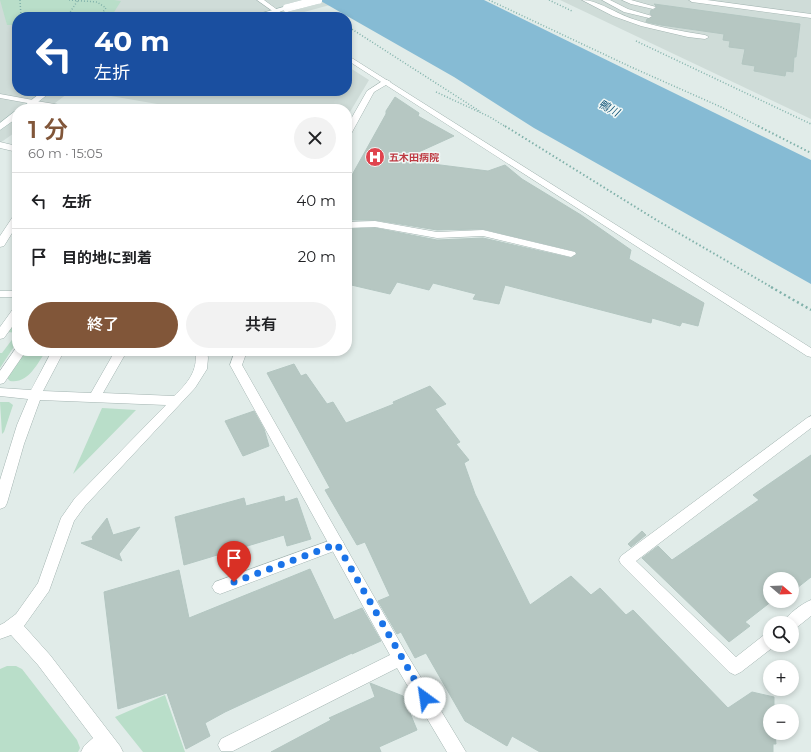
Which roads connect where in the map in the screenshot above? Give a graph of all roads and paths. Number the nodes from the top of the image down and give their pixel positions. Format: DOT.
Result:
graph roads {
  1 [pos="20,0"];
  2 [pos="69,0"];
  3 [pos="78,0"];
  4 [pos="92,0"];
  5 [pos="260,0"];
  6 [pos="318,0"];
  7 [pos="489,0"];
  8 [pos="549,0"];
  9 [pos="585,0"];
  10 [pos="596,0"];
  11 [pos="605,0"];
  12 [pos="616,0"];
  13 [pos="625,0"];
  14 [pos="692,0"];
  15 [pos="723,0"];
  16 [pos="97,2"];
  17 [pos="276,11"];
  18 [pos="21,12"];
  19 [pos="70,12"];
  20 [pos="103,12"];
  21 [pos="272,12"];
  22 [pos="578,13"];
  23 [pos="650,13"];
  24 [pos="810,15"];
  25 [pos="352,29"];
  26 [pos="705,37"];
  27 [pos="634,40"];
  28 [pos="352,60"];
  29 [pos="387,82"];
  30 [pos="435,92"];
  31 [pos="0,96"];
  32 [pos="41,96"];
  33 [pos="33,102"];
  34 [pos="30,104"];
  35 [pos="44,104"];
  36 [pos="12,118"];
  37 [pos="490,118"];
  38 [pos="811,124"];
  39 [pos="352,125"];
  40 [pos="0,127"];
  41 [pos="0,146"];
  42 [pos="12,148"];
  43 [pos="811,153"];
  44 [pos="12,225"];
  45 [pos="352,225"];
  46 [pos="0,244"];
  47 [pos="571,254"];
  48 [pos="0,294"];
  49 [pos="12,294"];
  50 [pos="811,310"];
  51 [pos="12,319"];
  52 [pos="0,335"];
  53 [pos="811,353"];
  54 [pos="17,356"];
  55 [pos="55,356"];
  56 [pos="118,356"];
  57 [pos="201,356"];
  58 [pos="239,356"];
  59 [pos="0,380"];
  60 [pos="0,392"];
  61 [pos="35,395"];
  62 [pos="95,397"];
  63 [pos="177,401"];
  64 [pos="810,423"];
  65 [pos="0,504"];
  66 [pos="337,544"];
  67 [pos="220,587"];
  68 [pos="811,607"];
  69 [pos="799,617"];
  70 [pos="7,629"];
  71 [pos="763,645"];
  72 [pos="400,658"];
  73 [pos="227,745"];
  74 [pos="109,746"];
  75 [pos="90,752"];
  76 [pos="457,752"];
  1 -- 18 [label="path"];
  2 -- 3 [label="path"];
  3 -- 16 [label="path"];
  3 -- 19 [label="path"];
  4 -- 16 [label="path"];
  5 -- 17 [label="street"];
  6 -- 17 [label="street, bridge"];
  7 -- 43 [label="path"];
  8 -- 22 [label="path"];
  9 -- 26 [label="street"];
  10 -- 23 [label="street"];
  11 -- 23 [label="street"];
  12 -- 23 [label="street"];
  13 -- 23 [label="street"];
  14 -- 24 [label="street"];
  15 -- 24 [label="street"];
  16 -- 20 [label="path"];
  17 -- 21 [label="street"];
  25 -- 37 [label="path"];
  27 -- 38 [label="path"];
  28 -- 29 [label="street"];
  29 -- 39 [label="street"];
  29 -- 53 [label="street"];
  30 -- 37 [label="path"];
  31 -- 33 [label="street"];
  32 -- 33 [label="street"];
  33 -- 34 [label="street"];
  33 -- 35 [label="street"];
  36 -- 40 [label="street"];
  37 -- 50 [label="path"];
  41 -- 42 [label="street"];
  44 -- 46 [label="street"];
  45 -- 47 [label="street"];
  48 -- 49 [label="street"];
  51 -- 52 [label="street"];
  54 -- 59 [label="street"];
  55 -- 61 [label="street"];
  56 -- 62 [label="street"];
  57 -- 63 [label="street"];
  58 -- 66 [label="street"];
  60 -- 61 [label="street"];
  61 -- 62 [label="street"];
  61 -- 65 [label="street"];
  62 -- 63 [label="street"];
  63 -- 70 [label="street"];
  64 -- 71 [label="street"];
  66 -- 67 [label="street"];
  66 -- 72 [label="street"];
  68 -- 69 [label="street"];
  70 -- 74 [label="street"];
  72 -- 73 [label="street"];
  72 -- 76 [label="street"];
  74 -- 75 [label="street"];
}
